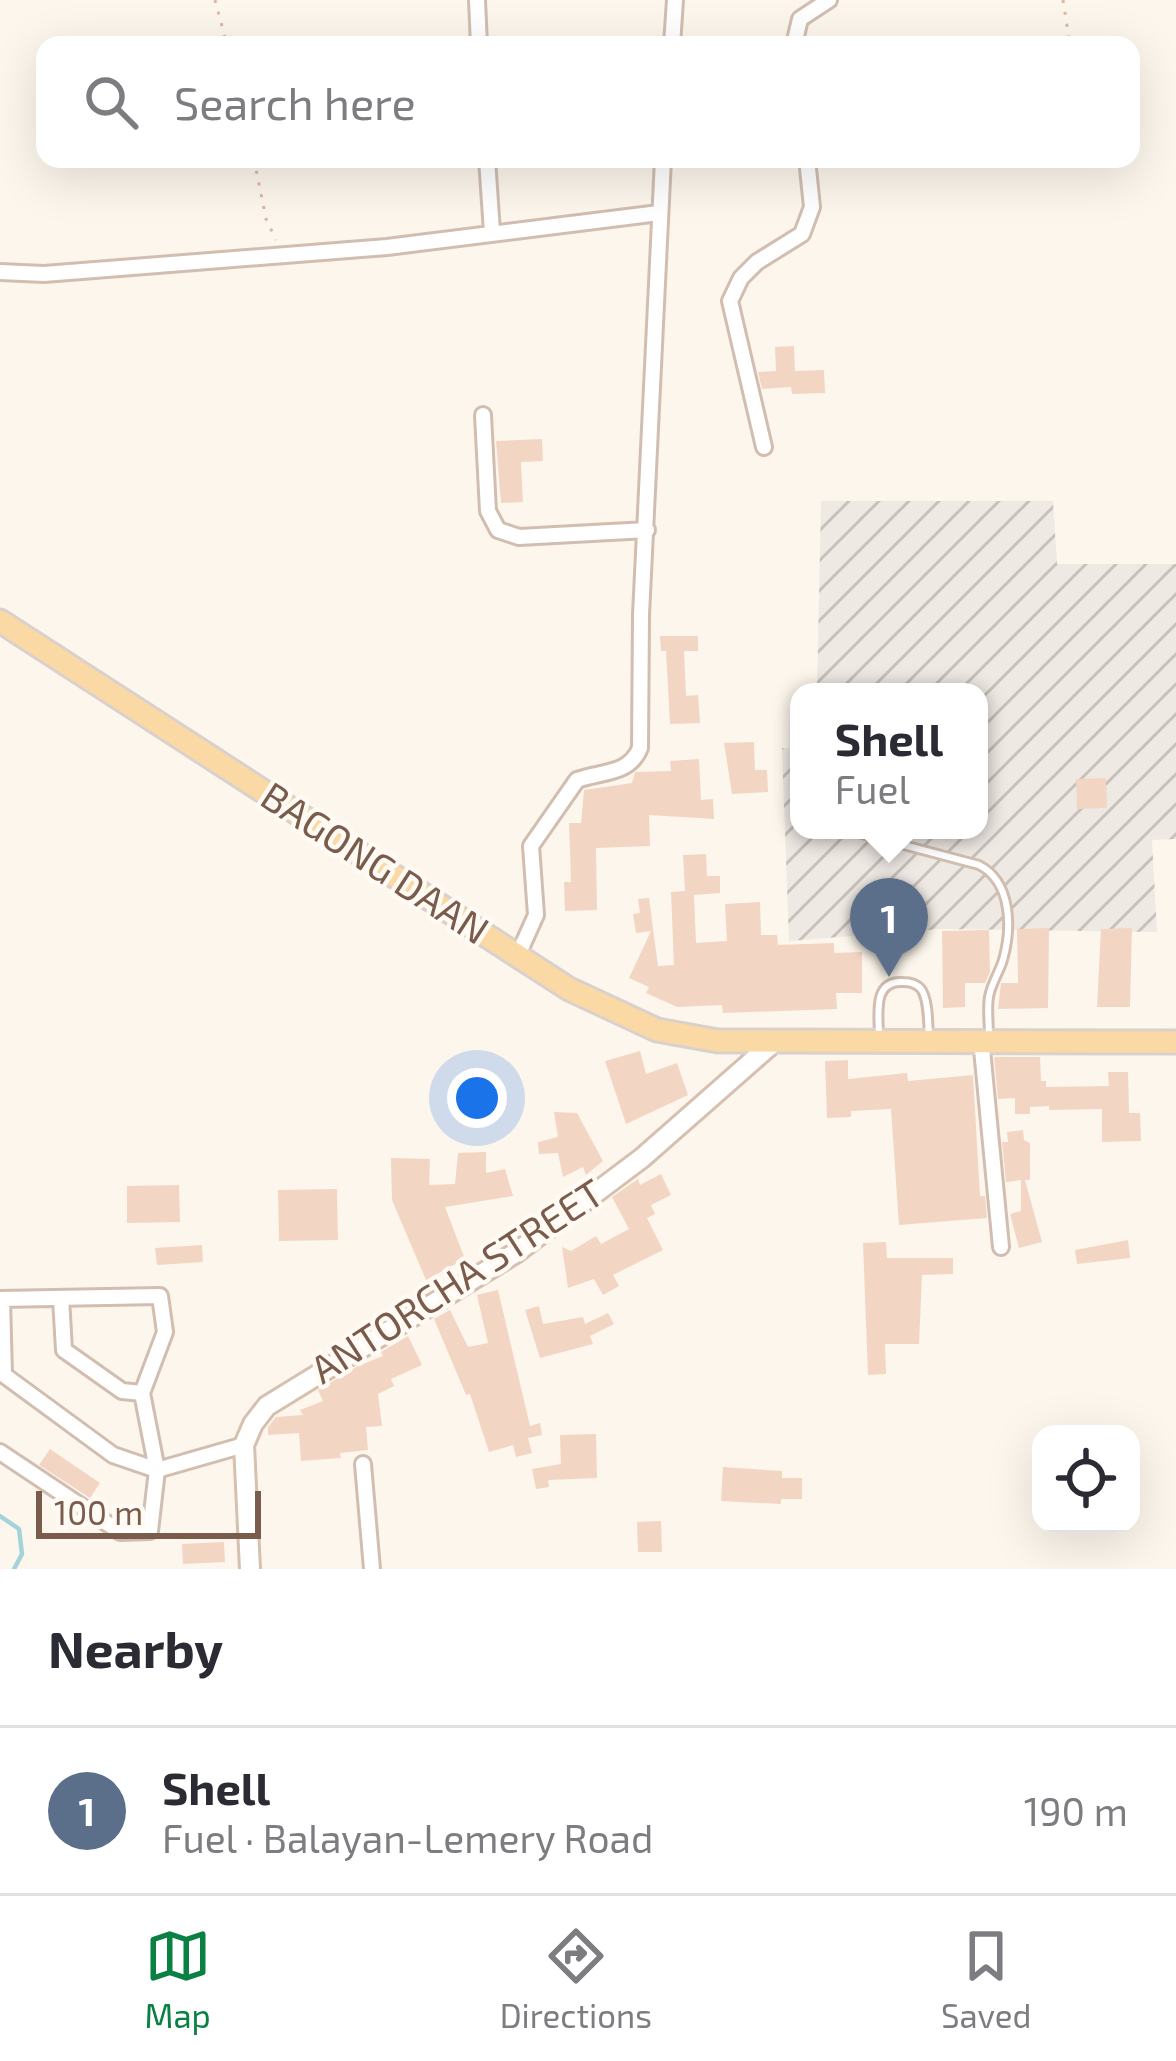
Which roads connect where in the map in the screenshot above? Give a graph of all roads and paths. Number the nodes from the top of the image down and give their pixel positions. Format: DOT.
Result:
graph roads {
  1 [pos="214,0"];
  2 [pos="477,0"];
  3 [pos="675,0"];
  4 [pos="830,0"];
  5 [pos="1063,0"];
  6 [pos="224,36"];
  7 [pos="478,36"];
  8 [pos="673,36"];
  9 [pos="796,36"];
  10 [pos="1069,36"];
  11 [pos="256,168"];
  12 [pos="488,168"];
  13 [pos="662,168"];
  14 [pos="808,168"];
  15 [pos="659,213"];
  16 [pos="492,232"];
  17 [pos="282,252"];
  18 [pos="0,272"];
  19 [pos="483,415"];
  20 [pos="764,447"];
  21 [pos="646,530"];
  22 [pos="0,621"];
  23 [pos="881,839"];
  24 [pos="518,955"];
  25 [pos="985,1039"];
  26 [pos="879,1040"];
  27 [pos="929,1040"];
  28 [pos="774,1042"];
  29 [pos="1176,1042"];
  30 [pos="1001,1247"];
  31 [pos="61,1298"];
  32 [pos="1,1299"];
  33 [pos="142,1394"];
  34 [pos="244,1445"];
  35 [pos="0,1452"];
  36 [pos="363,1464"];
  37 [pos="157,1470"];
  38 [pos="250,1569"];
  39 [pos="372,1569"];
  1 -- 6 [label="path"];
  2 -- 7 [label="street"];
  3 -- 8 [label="street"];
  4 -- 9 [label="street"];
  5 -- 10 [label="path"];
  11 -- 17 [label="path"];
  12 -- 16 [label="street"];
  13 -- 15 [label="street"];
  14 -- 20 [label="street"];
  15 -- 16 [label="street"];
  15 -- 21 [label="street"];
  16 -- 17 [label="street"];
  17 -- 18 [label="street"];
  19 -- 21 [label="street"];
  21 -- 24 [label="street"];
  22 -- 24 [label="main road, BAGONG DAAN"];
  23 -- 25 [label="lane"];
  24 -- 28 [label="main road, BAGONG DAAN"];
  25 -- 27 [label="main road, BAGONG DAAN"];
  25 -- 29 [label="main road, BAGONG DAAN"];
  25 -- 30 [label="street"];
  26 -- 27 [label="main road, BAGONG DAAN"];
  26 -- 27 [label="lane"];
  26 -- 28 [label="main road, BAGONG DAAN"];
  28 -- 34 [label="main road, ANTORCHA STREET"];
  31 -- 32 [label="street"];
  31 -- 33 [label="street"];
  31 -- 33 [label="street"];
  32 -- 37 [label="street"];
  33 -- 37 [label="street"];
  34 -- 37 [label="street"];
  34 -- 38 [label="main road"];
  35 -- 37 [label="street"];
  36 -- 39 [label="street"];
}
